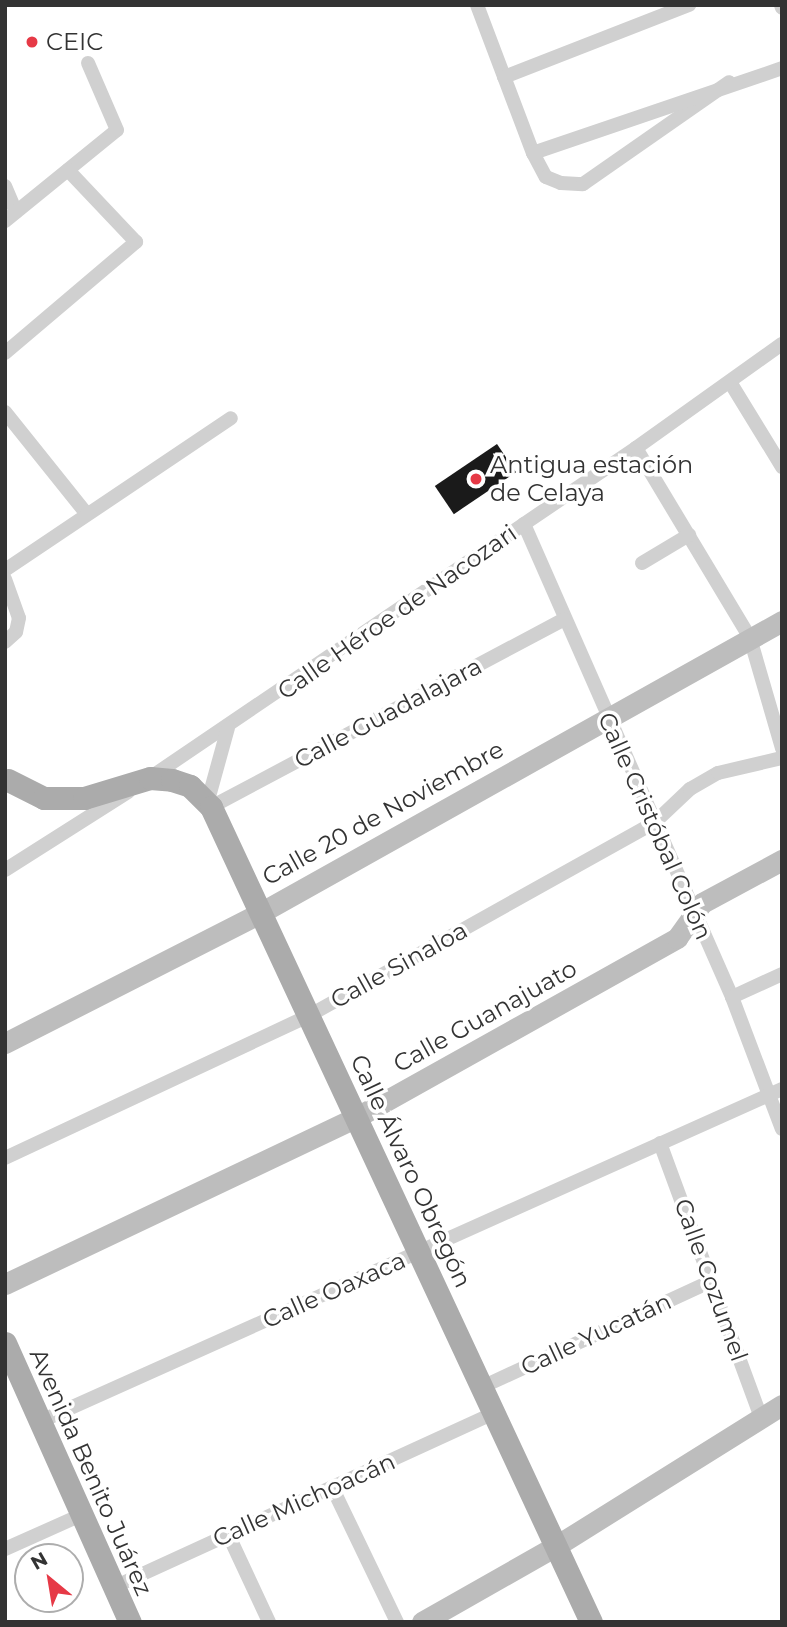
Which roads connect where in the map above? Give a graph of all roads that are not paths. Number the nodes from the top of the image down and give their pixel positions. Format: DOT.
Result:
graph roads {
  1 [pos="477,5"];
  2 [pos="689,5"];
  3 [pos="88,63"];
  4 [pos="782,68"];
  5 [pos="504,77"];
  6 [pos="729,82"];
  7 [pos="533,153"];
  8 [pos="68,170"];
  9 [pos="5,186"];
  10 [pos="11,217"];
  11 [pos="782,344"];
  12 [pos="5,353"];
  13 [pos="730,382"];
  14 [pos="5,412"];
  15 [pos="231,418"];
  16 [pos="636,448"];
  17 [pos="782,467"];
  18 [pos="86,513"];
  19 [pos="524,524"];
  20 [pos="689,535"];
  21 [pos="642,563"];
  22 [pos="5,569"];
  23 [pos="5,579"];
  24 [pos="565,619"];
  25 [pos="782,621"];
  26 [pos="750,638"];
  27 [pos="5,642"];
  28 [pos="606,717"];
  29 [pos="228,728"];
  30 [pos="782,748"];
  31 [pos="782,758"];
  32 [pos="150,778"];
  33 [pos="8,780"];
  34 [pos="209,806"];
  35 [pos="654,823"];
  36 [pos="782,860"];
  37 [pos="5,870"];
  38 [pos="262,912"];
  39 [pos="693,912"];
  40 [pos="782,974"];
  41 [pos="732,997"];
  42 [pos="310,1015"];
  43 [pos="5,1043"];
  44 [pos="775,1092"];
  45 [pos="357,1117"];
  46 [pos="782,1129"];
  47 [pos="660,1143"];
  48 [pos="5,1158"];
  49 [pos="419,1251"];
  50 [pos="711,1281"];
  51 [pos="5,1283"];
  52 [pos="5,1343"];
  53 [pos="482,1387"];
  54 [pos="782,1405"];
  55 [pos="494,1413"];
  56 [pos="761,1417"];
  57 [pos="39,1422"];
  58 [pos="332,1487"];
  59 [pos="81,1515"];
  60 [pos="228,1534"];
  61 [pos="556,1546"];
  62 [pos="5,1549"];
  63 [pos="114,1587"];
  64 [pos="130,1622"];
  65 [pos="269,1622"];
  66 [pos="397,1622"];
  67 [pos="422,1622"];
  68 [pos="591,1622"];
  1 -- 5 [label="street"];
  2 -- 5 [label="street"];
  3 -- 8 [label="street"];
  4 -- 6 [label="street"];
  5 -- 7 [label="street"];
  6 -- 7 [label="street"];
  6 -- 7 [label="street"];
  8 -- 10 [label="street"];
  8 -- 12 [label="street"];
  9 -- 10 [label="street"];
  11 -- 13 [label="street, Calle Héroe de Nacozari"];
  13 -- 16 [label="street, Calle Héroe de Nacozari"];
  13 -- 17 [label="street"];
  14 -- 18 [label="street"];
  15 -- 18 [label="street"];
  16 -- 19 [label="street, Calle Héroe de Nacozari"];
  16 -- 20 [label="street"];
  18 -- 22 [label="street"];
  19 -- 24 [label="street, Calle Cristóbal Colón"];
  19 -- 29 [label="street, Calle Héroe de Nacozari"];
  20 -- 21 [label="street"];
  20 -- 26 [label="street"];
  23 -- 27 [label="street"];
  24 -- 28 [label="street, Calle Cristóbal Colón"];
  24 -- 34 [label="street, Calle Guadalajara"];
  25 -- 26 [label="street, Calle 20 de Noviembre"];
  26 -- 28 [label="street, Calle 20 de Noviembre"];
  26 -- 30 [label="street"];
  28 -- 35 [label="street, Calle Cristóbal Colón"];
  28 -- 38 [label="street, Calle 20 de Noviembre"];
  29 -- 32 [label="street, Calle Héroe de Nacozari"];
  29 -- 34 [label="street"];
  31 -- 35 [label="street, Calle Sinaloa"];
  32 -- 33 [label="main road"];
  32 -- 34 [label="main road, Calle Álvaro Obregón"];
  32 -- 37 [label="street, Calle Héroe de Nacozari"];
  34 -- 38 [label="main road, Calle Álvaro Obregón"];
  35 -- 39 [label="street, Calle Cristóbal Colón"];
  35 -- 42 [label="street, Calle Sinaloa"];
  36 -- 39 [label="street, Calle Guanajuato"];
  38 -- 42 [label="main road, Calle Álvaro Obregón"];
  38 -- 43 [label="street, Calle 20 de Noviembre"];
  39 -- 41 [label="street, Calle Cristóbal Colón"];
  39 -- 45 [label="street, Calle Guanajuato"];
  40 -- 41 [label="street"];
  41 -- 44 [label="street, Calle Cristóbal Colón"];
  42 -- 45 [label="main road, Calle Álvaro Obregón"];
  42 -- 48 [label="street, Calle Sinaloa"];
  44 -- 46 [label="street, Calle Cristóbal Colón"];
  44 -- 47 [label="street, Calle Oaxaca"];
  45 -- 49 [label="main road, Calle Álvaro Obregón"];
  45 -- 51 [label="street, Calle Guanajuato"];
  47 -- 49 [label="street, Calle Oaxaca"];
  47 -- 50 [label="street, Calle Cozumel"];
  49 -- 53 [label="main road, Calle Álvaro Obregón"];
  49 -- 57 [label="street, Calle Oaxaca"];
  50 -- 53 [label="street, Calle Yucatán"];
  50 -- 56 [label="street, Calle Cozumel"];
  52 -- 57 [label="main road, Avenida Benito Juárez"];
  53 -- 55 [label="main road, Calle Álvaro Obregón"];
  54 -- 56 [label="street"];
  55 -- 58 [label="street, Calle Michoacán"];
  55 -- 61 [label="main road, Calle Álvaro Obregón"];
  56 -- 61 [label="street"];
  57 -- 59 [label="main road, Avenida Benito Juárez"];
  58 -- 60 [label="street, Calle Michoacán"];
  58 -- 66 [label="street"];
  59 -- 62 [label="street"];
  59 -- 63 [label="main road, Avenida Benito Juárez"];
  60 -- 63 [label="street, Calle Michoacán"];
  60 -- 65 [label="street"];
  61 -- 67 [label="street"];
  61 -- 68 [label="main road, Calle Álvaro Obregón"];
  63 -- 64 [label="main road, Avenida Benito Juárez"];
}
